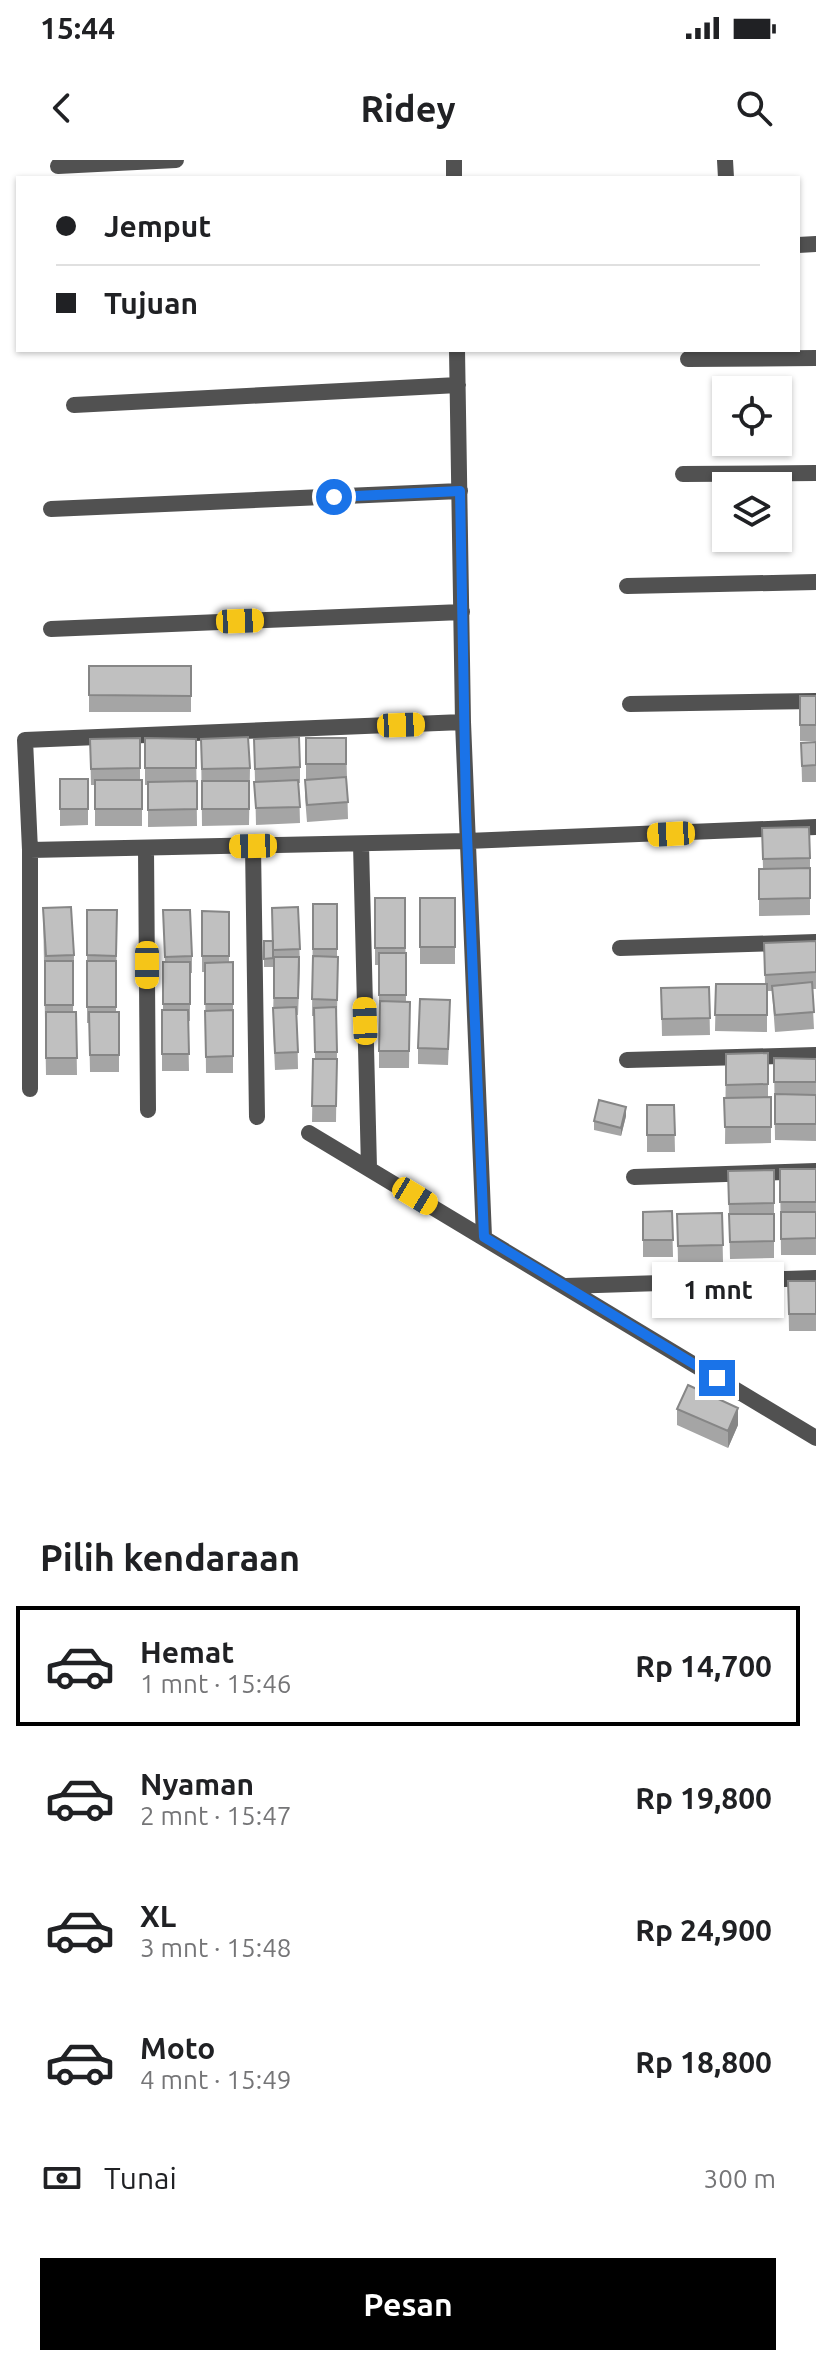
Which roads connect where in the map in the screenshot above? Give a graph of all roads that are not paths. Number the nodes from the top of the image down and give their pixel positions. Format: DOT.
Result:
graph roads {
  1 [pos="176,160"];
  2 [pos="58,166"];
  3 [pos="457,352"];
  4 [pos="816,358"];
  5 [pos="688,359"];
  6 [pos="458,385"];
  7 [pos="74,405"];
  8 [pos="816,473"];
  9 [pos="683,474"];
  10 [pos="460,491"];
  11 [pos="51,509"];
  12 [pos="816,582"];
  13 [pos="627,586"];
  14 [pos="462,612"];
  15 [pos="51,629"];
  16 [pos="816,701"];
  17 [pos="630,704"];
  18 [pos="463,722"];
  19 [pos="816,827"];
  20 [pos="467,841"];
  21 [pos="361,844"];
  22 [pos="253,846"];
  23 [pos="146,849"];
  24 [pos="30,850"];
  25 [pos="816,942"];
  26 [pos="620,948"];
  27 [pos="816,1055"];
  28 [pos="627,1060"];
  29 [pos="30,1089"];
  30 [pos="148,1110"];
  31 [pos="257,1117"];
  32 [pos="309,1133"];
  33 [pos="369,1168"];
  34 [pos="816,1171"];
  35 [pos="634,1177"];
  36 [pos="484,1237"];
  37 [pos="816,1278"];
  38 [pos="566,1286"];
  39 [pos="816,1438"];
  1 -- 2 [label="street"];
  3 -- 6 [label="street"];
  4 -- 5 [label="street"];
  6 -- 7 [label="street"];
  6 -- 10 [label="street"];
  8 -- 9 [label="street"];
  10 -- 11 [label="street"];
  10 -- 14 [label="street"];
  12 -- 13 [label="street"];
  14 -- 15 [label="street"];
  14 -- 18 [label="street"];
  16 -- 17 [label="street"];
  18 -- 20 [label="street"];
  18 -- 24 [label="street"];
  19 -- 20 [label="street"];
  20 -- 21 [label="street"];
  20 -- 36 [label="street"];
  21 -- 22 [label="street"];
  21 -- 33 [label="street"];
  22 -- 23 [label="street"];
  22 -- 31 [label="street"];
  23 -- 24 [label="street"];
  23 -- 30 [label="street"];
  24 -- 29 [label="street"];
  25 -- 26 [label="street"];
  27 -- 28 [label="street"];
  32 -- 33 [label="street"];
  33 -- 36 [label="street"];
  34 -- 35 [label="street"];
  36 -- 38 [label="street"];
  37 -- 38 [label="street"];
  38 -- 39 [label="street"];
}
